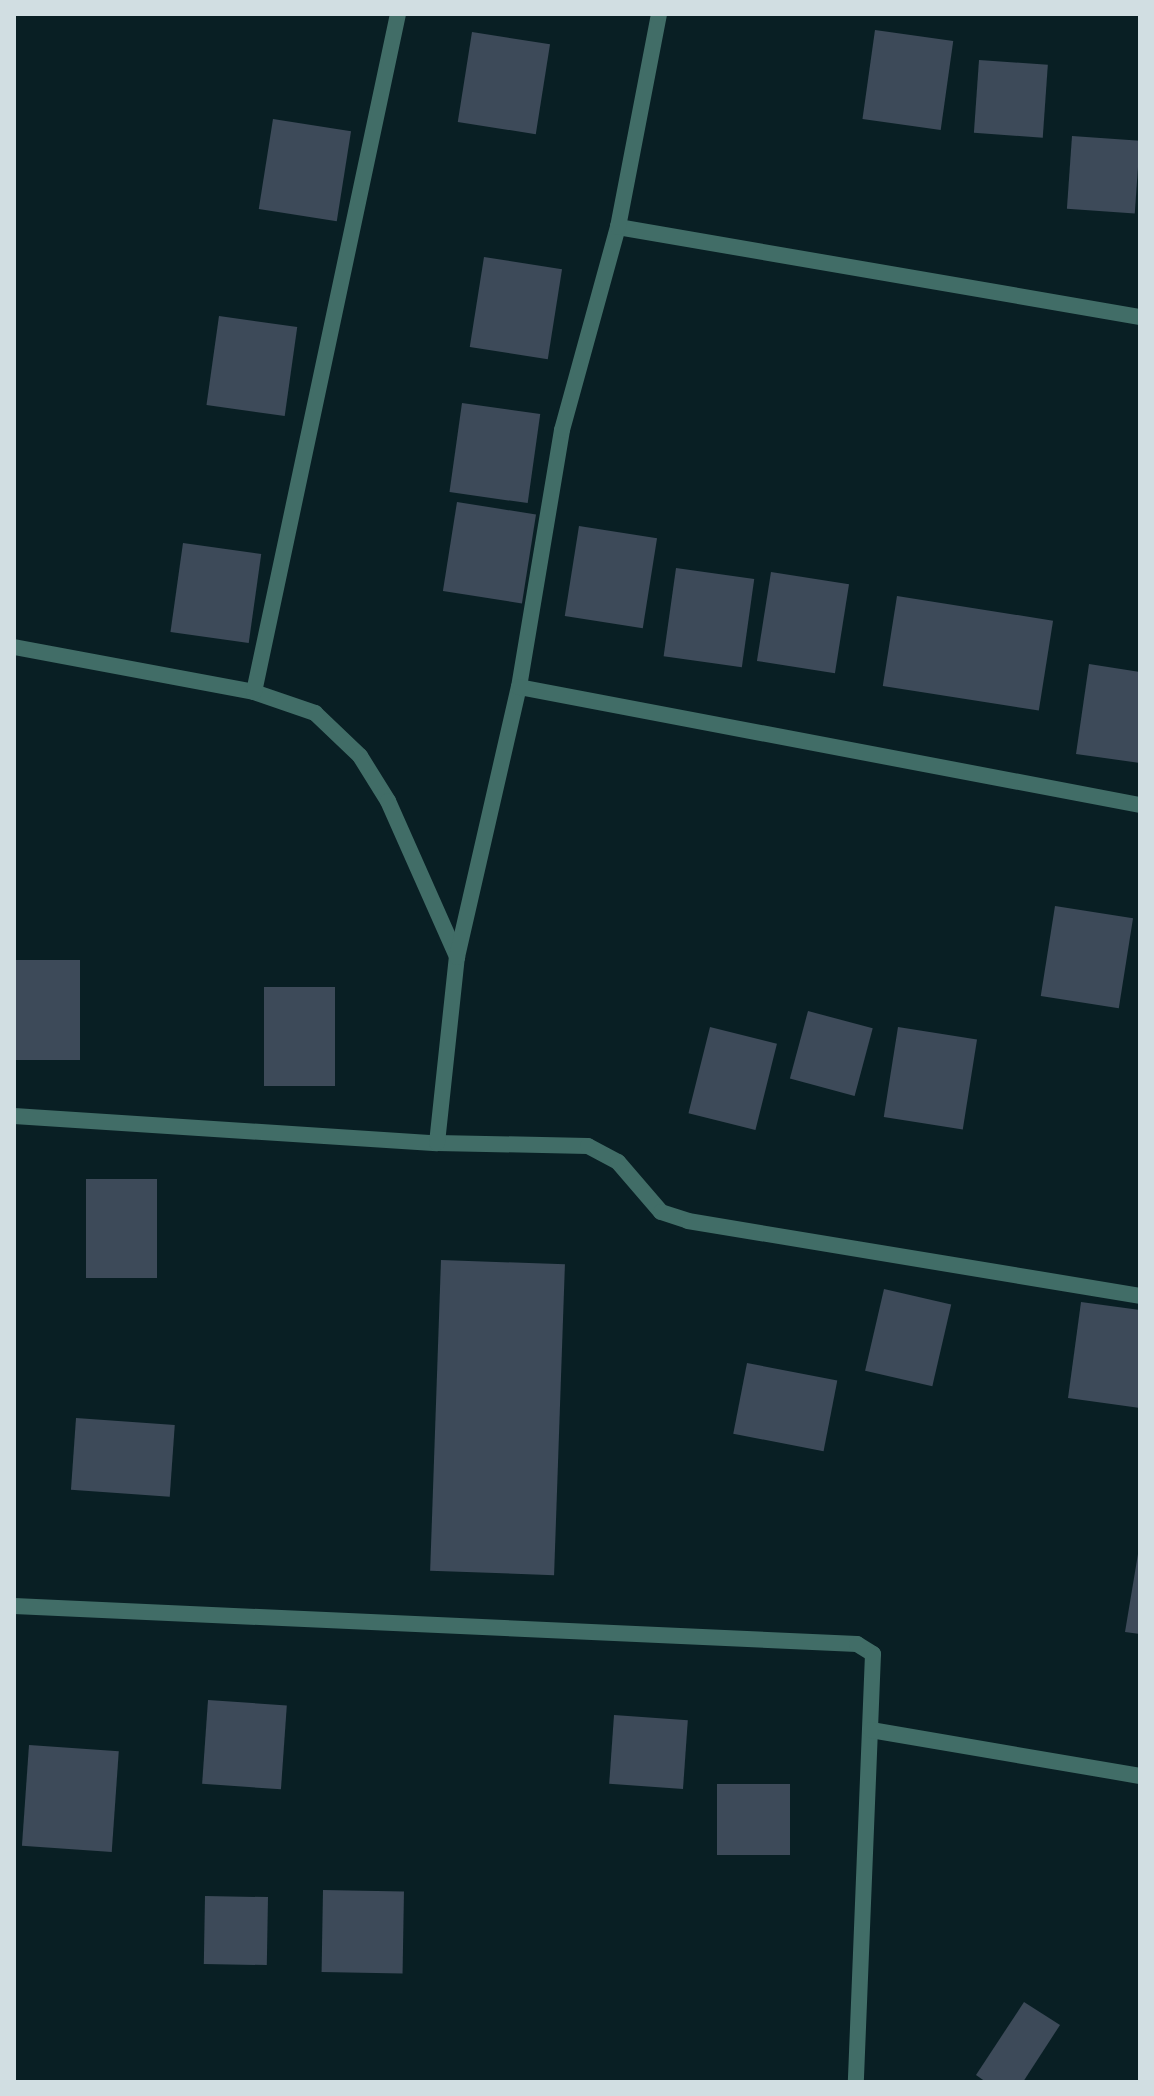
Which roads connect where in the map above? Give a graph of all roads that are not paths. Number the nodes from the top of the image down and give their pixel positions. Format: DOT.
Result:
graph roads {
  1 [pos="398,14"];
  2 [pos="659,14"];
  3 [pos="618,227"];
  4 [pos="1140,317"];
  5 [pos="14,647"];
  6 [pos="519,687"];
  7 [pos="254,692"];
  8 [pos="1140,805"];
  9 [pos="457,957"];
  10 [pos="14,1116"];
  11 [pos="437,1143"];
  12 [pos="1140,1296"];
  13 [pos="14,1606"];
  14 [pos="871,1730"];
  15 [pos="1140,1776"];
  16 [pos="856,2082"];
  1 -- 7 [label="street"];
  2 -- 3 [label="street"];
  3 -- 4 [label="street"];
  3 -- 6 [label="street"];
  5 -- 7 [label="street"];
  6 -- 8 [label="street"];
  6 -- 9 [label="street"];
  7 -- 9 [label="street"];
  9 -- 11 [label="street"];
  10 -- 11 [label="street"];
  11 -- 12 [label="street"];
  13 -- 14 [label="street"];
  14 -- 15 [label="street"];
  14 -- 16 [label="street"];
}
